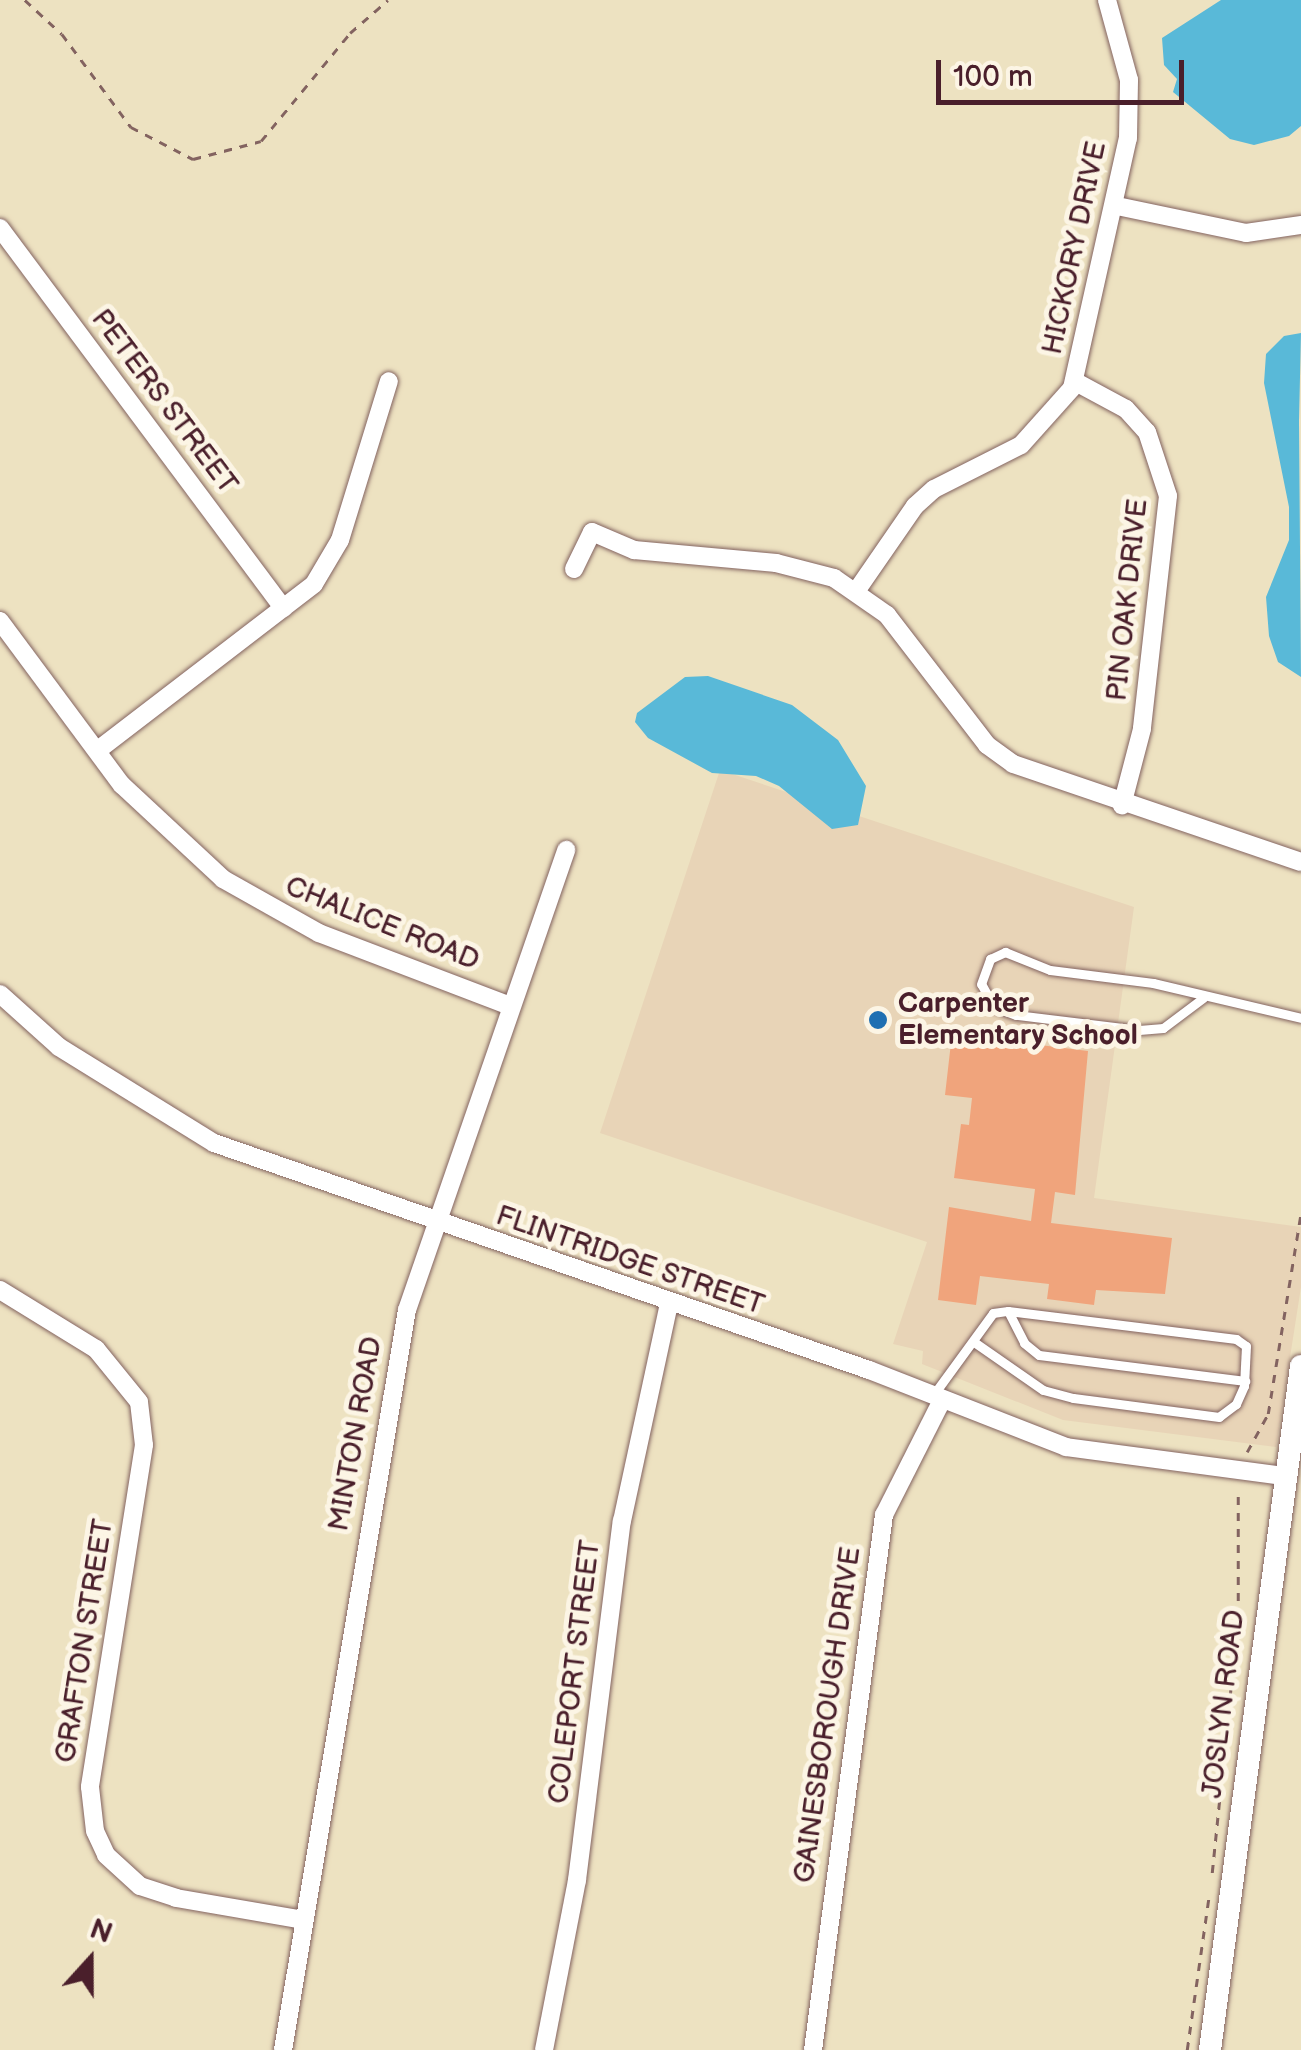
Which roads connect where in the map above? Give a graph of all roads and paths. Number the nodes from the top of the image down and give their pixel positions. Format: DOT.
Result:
graph roads {
  1 [pos="24,0"];
  2 [pos="388,0"];
  3 [pos="1107,0"];
  4 [pos="1117,206"];
  5 [pos="1301,225"];
  6 [pos="0,228"];
  7 [pos="389,381"];
  8 [pos="1074,381"];
  9 [pos="574,569"];
  10 [pos="857,590"];
  11 [pos="283,608"];
  12 [pos="0,621"];
  13 [pos="98,750"];
  14 [pos="1122,804"];
  15 [pos="566,850"];
  16 [pos="1301,862"];
  17 [pos="0,994"];
  18 [pos="1203,998"];
  19 [pos="508,1004"];
  20 [pos="1301,1018"];
  21 [pos="1301,1212"];
  22 [pos="435,1223"];
  23 [pos="0,1290"];
  24 [pos="668,1303"];
  25 [pos="1008,1311"];
  26 [pos="974,1342"];
  27 [pos="1301,1366"];
  28 [pos="1244,1381"];
  29 [pos="938,1397"];
  30 [pos="1297,1420"];
  31 [pos="1257,1438"];
  32 [pos="1263,1442"];
  33 [pos="1241,1472"];
  34 [pos="1284,1476"];
  35 [pos="303,1920"];
  36 [pos="283,2050"];
  37 [pos="544,2050"];
  38 [pos="813,2050"];
  39 [pos="1187,2050"];
  40 [pos="1210,2050"];
  1 -- 2 [label="path"];
  3 -- 4 [label="street, HICKORY DRIVE"];
  4 -- 5 [label="street"];
  4 -- 8 [label="street, HICKORY DRIVE"];
  6 -- 11 [label="street, PETERS STREET"];
  7 -- 11 [label="street"];
  8 -- 10 [label="street, HICKORY DRIVE"];
  8 -- 14 [label="street, PIN OAK DRIVE"];
  9 -- 10 [label="street"];
  10 -- 14 [label="street"];
  11 -- 13 [label="street"];
  12 -- 13 [label="street, CHALICE ROAD"];
  13 -- 19 [label="street, CHALICE ROAD"];
  14 -- 16 [label="street"];
  15 -- 19 [label="street, MINTON ROAD"];
  17 -- 22 [label="street, FLINTRIDGE STREET"];
  18 -- 18 [label="lane"];
  18 -- 20 [label="lane"];
  19 -- 22 [label="street, MINTON ROAD"];
  21 -- 31 [label="path"];
  22 -- 24 [label="street, FLINTRIDGE STREET"];
  22 -- 35 [label="street, MINTON ROAD"];
  23 -- 35 [label="street, GRAFTON STREET"];
  24 -- 29 [label="street, FLINTRIDGE STREET"];
  24 -- 37 [label="street, COLEPORT STREET"];
  25 -- 26 [label="lane"];
  25 -- 28 [label="lane"];
  25 -- 28 [label="lane"];
  26 -- 28 [label="lane"];
  26 -- 29 [label="lane"];
  27 -- 30 [label="street, JOSLYN ROAD"];
  29 -- 33 [label="street, FLINTRIDGE STREET"];
  29 -- 38 [label="street, GAINESBOROUGH DRIVE"];
  30 -- 34 [label="street, JOSLYN ROAD"];
  31 -- 32 [label="path"];
  31 -- 33 [label="path"];
  33 -- 34 [label="street, FLINTRIDGE STREET"];
  33 -- 39 [label="path"];
  34 -- 40 [label="street, JOSLYN ROAD"];
  35 -- 36 [label="street, MINTON ROAD"];
}
